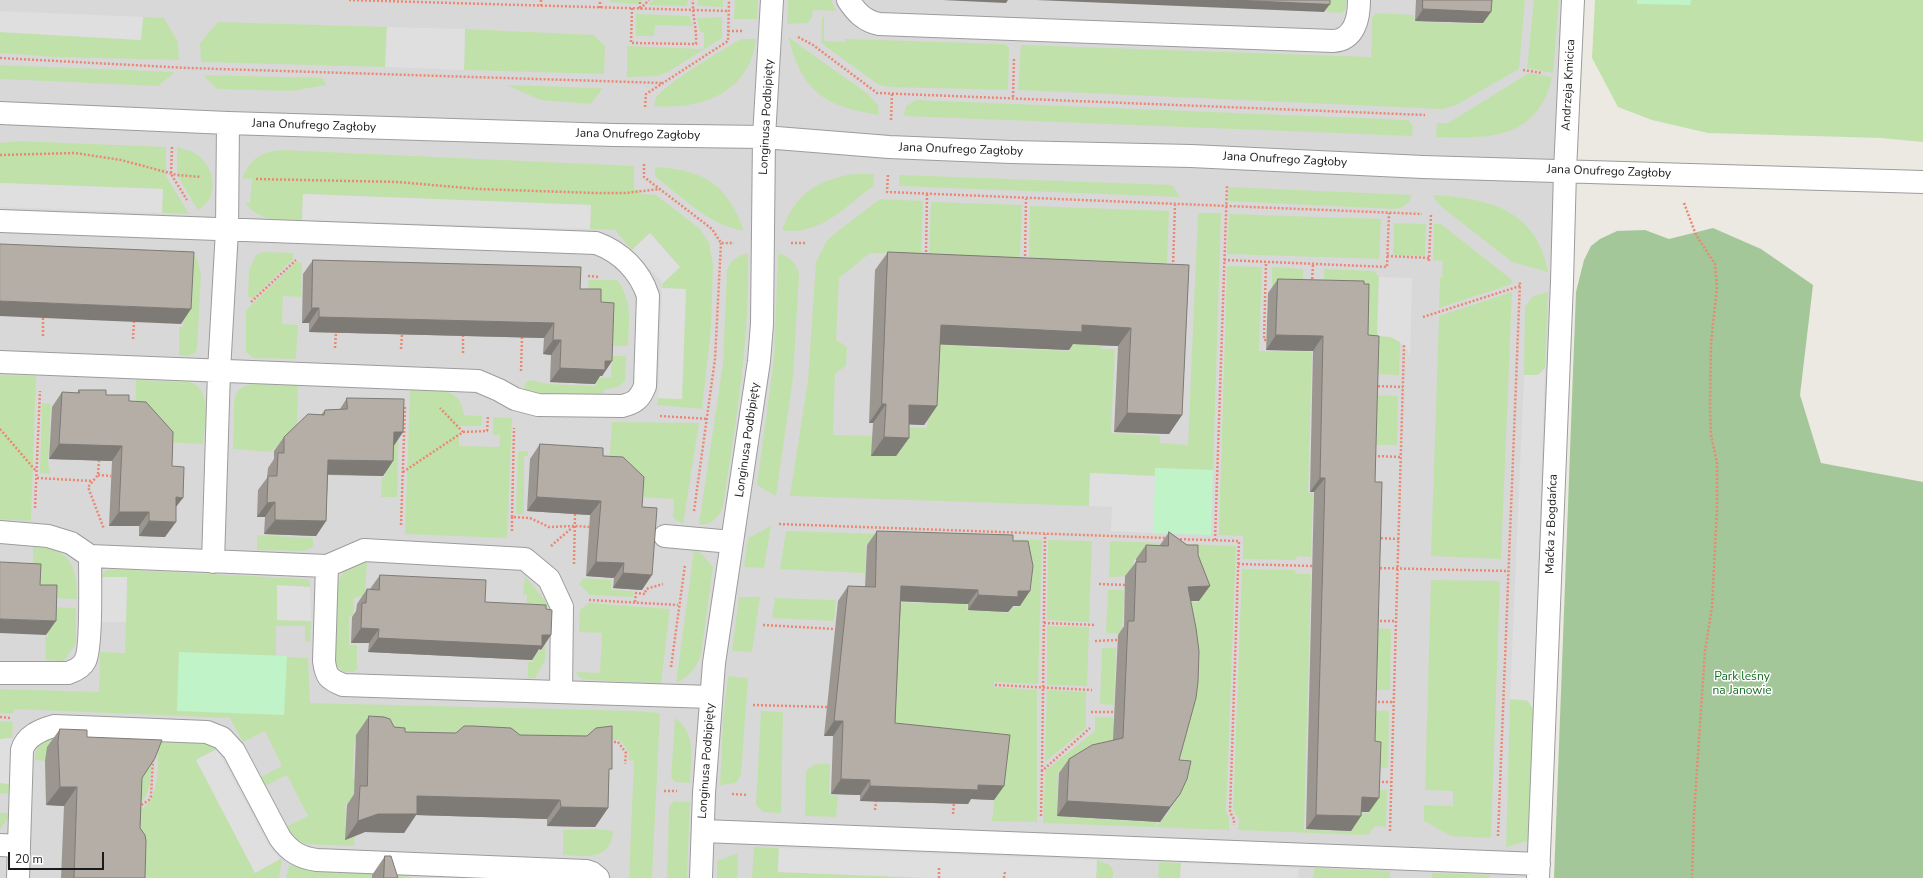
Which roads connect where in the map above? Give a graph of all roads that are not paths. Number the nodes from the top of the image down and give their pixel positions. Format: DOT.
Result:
graph roads {
  1 [pos="772,0"];
  2 [pos="848,0"];
  3 [pos="1359,0"];
  4 [pos="1573,0"];
  5 [pos="0,113"];
  6 [pos="228,123"];
  7 [pos="764,137"];
  8 [pos="1564,171"];
  9 [pos="1923,182"];
  10 [pos="0,221"];
  11 [pos="227,230"];
  12 [pos="0,362"];
  13 [pos="219,371"];
  14 [pos="0,532"];
  15 [pos="665,536"];
  16 [pos="732,542"];
  17 [pos="90,556"];
  18 [pos="213,562"];
  19 [pos="326,566"];
  20 [pos="0,672"];
  21 [pos="561,692"];
  22 [pos="711,697"];
  23 [pos="703,831"];
  24 [pos="9,846"];
  25 [pos="1538,871"];
  26 [pos="18,878"];
  27 [pos="598,878"];
  28 [pos="701,878"];
  1 -- 7 [label="street, Longinusa Podbipięty"];
  2 -- 3 [label="street"];
  4 -- 8 [label="street, Andrzeja Kmicica"];
  5 -- 6 [label="street, Jana Onufrego Zagłoby"];
  6 -- 7 [label="street, Jana Onufrego Zagłoby"];
  6 -- 11 [label="street"];
  7 -- 8 [label="street, Jana Onufrego Zagłoby"];
  7 -- 16 [label="street, Longinusa Podbipięty"];
  8 -- 9 [label="street, Jana Onufrego Zagłoby"];
  8 -- 25 [label="street, Maćka z Bogdańca"];
  10 -- 11 [label="street"];
  11 -- 13 [label="street"];
  11 -- 13 [label="street"];
  12 -- 13 [label="street"];
  13 -- 18 [label="street"];
  14 -- 17 [label="street"];
  15 -- 16 [label="street"];
  16 -- 22 [label="street, Longinusa Podbipięty"];
  17 -- 18 [label="street"];
  17 -- 20 [label="street"];
  18 -- 19 [label="street"];
  19 -- 21 [label="street"];
  19 -- 21 [label="street"];
  21 -- 22 [label="street"];
  22 -- 23 [label="street, Longinusa Podbipięty"];
  23 -- 25 [label="street"];
  23 -- 28 [label="street, Longinusa Podbipięty"];
  24 -- 26 [label="street"];
  24 -- 27 [label="street"];
}
